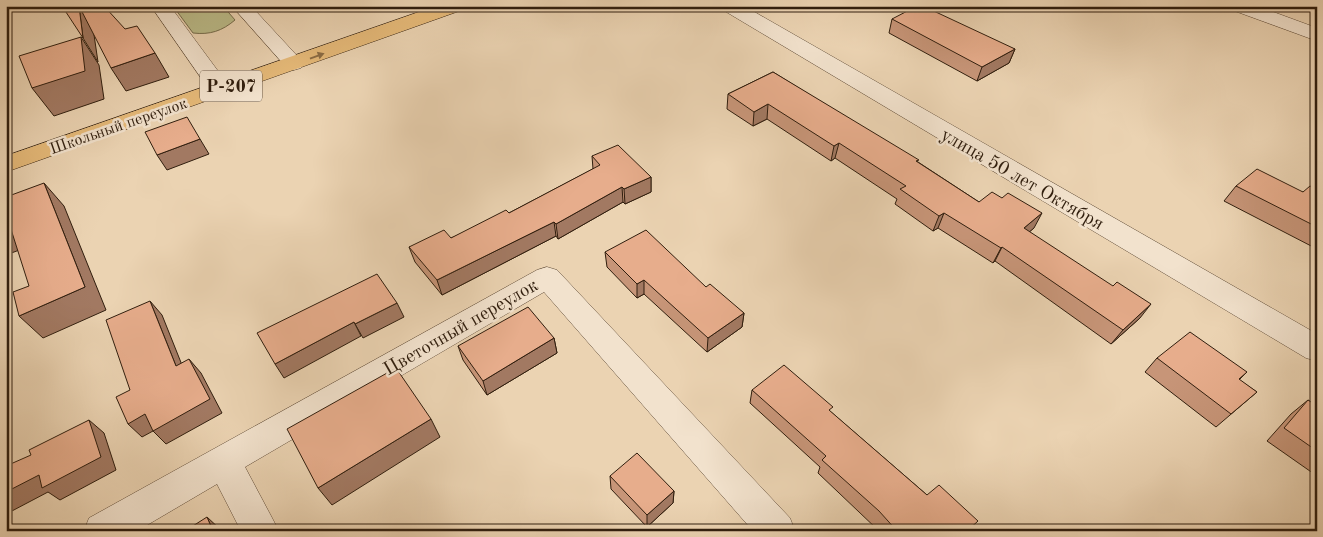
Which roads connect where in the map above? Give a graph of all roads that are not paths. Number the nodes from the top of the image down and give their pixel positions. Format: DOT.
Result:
graph roads {
  1 [pos="160,6"];
  2 [pos="241,6"];
  3 [pos="455,6"];
  4 [pos="730,6"];
  5 [pos="1239,6"];
  6 [pos="1317,35"];
  7 [pos="294,64"];
  8 [pos="221,90"];
  9 [pos="6,164"];
  10 [pos="1317,349"];
  11 [pos="223,460"];
  12 [pos="102,531"];
  13 [pos="261,531"];
  14 [pos="777,531"];
  1 -- 8 [label="street"];
  2 -- 7 [label="street"];
  7 -- 3 [label="main road, Школьный переулок / Р-207, one-way"];
  4 -- 10 [label="street, улица 50 лет Октября"];
  5 -- 6 [label="street"];
  7 -- 8 [label="main road, Школьный переулок / Р-207"];
  8 -- 9 [label="main road, Школьный переулок / Р-207"];
  11 -- 12 [label="street, Цветочный переулок"];
  11 -- 13 [label="street"];
  11 -- 14 [label="street, Цветочный переулок"];
}
